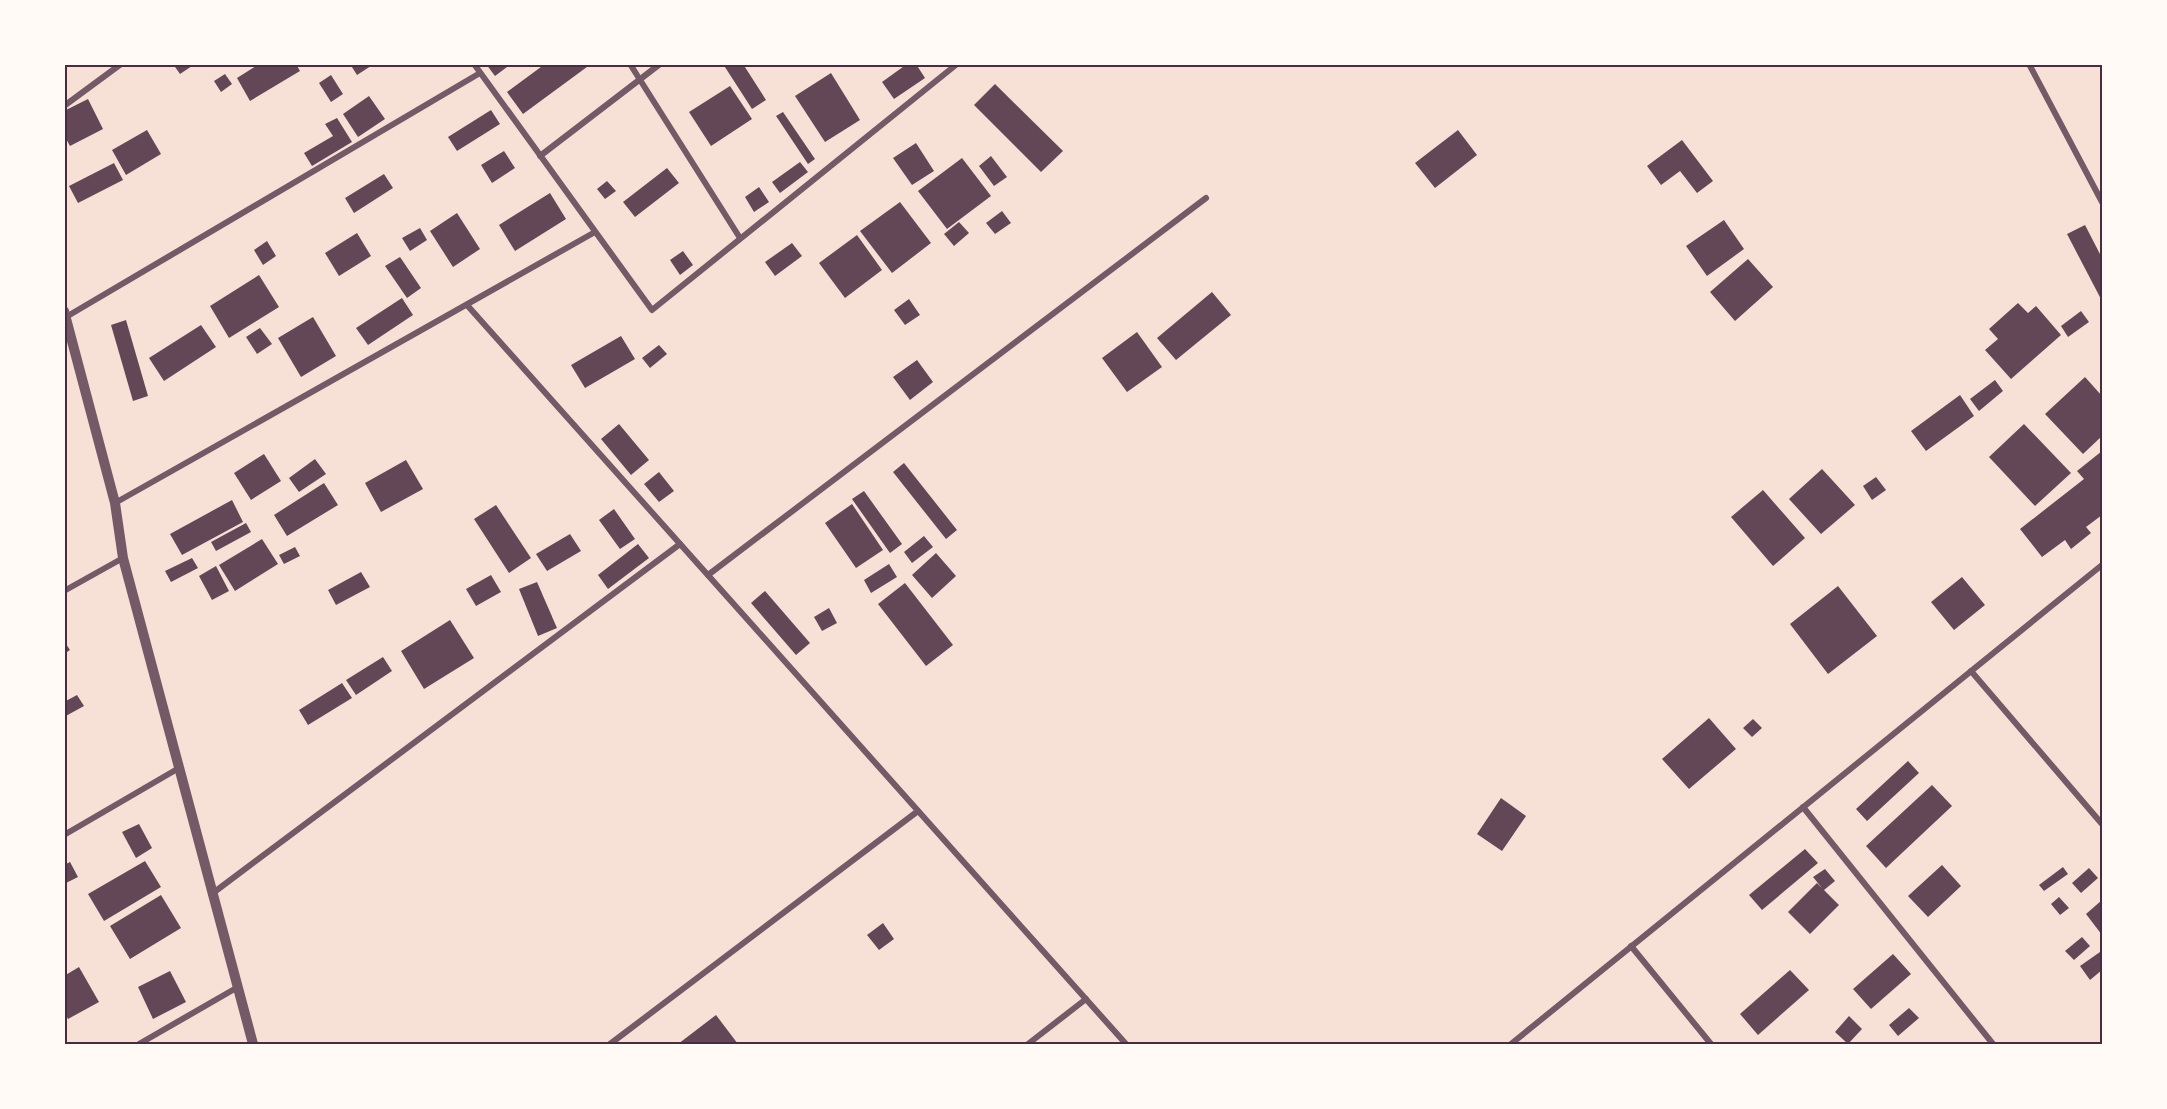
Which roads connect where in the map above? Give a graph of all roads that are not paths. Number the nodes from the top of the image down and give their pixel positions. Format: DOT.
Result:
graph roads {
  1 [pos="121,64"];
  2 [pos="474,64"];
  3 [pos="630,64"];
  4 [pos="660,64"];
  5 [pos="957,64"];
  6 [pos="2029,64"];
  7 [pos="480,73"];
  8 [pos="639,80"];
  9 [pos="64,106"];
  10 [pos="540,156"];
  11 [pos="1206,198"];
  12 [pos="2103,202"];
  13 [pos="596,232"];
  14 [pos="740,238"];
  15 [pos="466,305"];
  16 [pos="65,314"];
  17 [pos="115,503"];
  18 [pos="680,544"];
  19 [pos="123,558"];
  20 [pos="2103,565"];
  21 [pos="708,575"];
  22 [pos="64,591"];
  23 [pos="1971,671"];
  24 [pos="179,768"];
  25 [pos="1803,807"];
  26 [pos="918,811"];
  27 [pos="2103,824"];
  28 [pos="64,836"];
  29 [pos="213,893"];
  30 [pos="1631,946"];
  31 [pos="238,987"];
  32 [pos="1086,999"];
  33 [pos="139,1044"];
  34 [pos="253,1044"];
  35 [pos="610,1044"];
  36 [pos="1028,1044"];
  37 [pos="1126,1044"];
  38 [pos="1511,1044"];
  39 [pos="1711,1044"];
  40 [pos="1993,1044"];
  1 -- 9 [label="street"];
  2 -- 7 [label="street"];
  3 -- 8 [label="street"];
  4 -- 8 [label="street"];
  5 -- 14 [label="street"];
  6 -- 12 [label="street"];
  7 -- 10 [label="street"];
  7 -- 16 [label="street"];
  8 -- 10 [label="street"];
  8 -- 14 [label="street"];
  10 -- 13 [label="street"];
  11 -- 21 [label="street"];
  13 -- 14 [label="street"];
  13 -- 15 [label="street"];
  15 -- 17 [label="street"];
  15 -- 18 [label="street"];
  16 -- 17 [label="street"];
  17 -- 19 [label="street"];
  18 -- 21 [label="street"];
  18 -- 29 [label="street"];
  19 -- 22 [label="street"];
  19 -- 24 [label="street"];
  20 -- 23 [label="street"];
  21 -- 26 [label="street"];
  23 -- 25 [label="street"];
  23 -- 27 [label="street"];
  24 -- 28 [label="street"];
  24 -- 29 [label="street"];
  25 -- 30 [label="street"];
  25 -- 40 [label="street"];
  26 -- 32 [label="street"];
  26 -- 35 [label="street"];
  29 -- 31 [label="street"];
  30 -- 38 [label="street"];
  30 -- 39 [label="street"];
  31 -- 33 [label="street"];
  31 -- 34 [label="street"];
  32 -- 36 [label="street"];
  32 -- 37 [label="street"];
}
